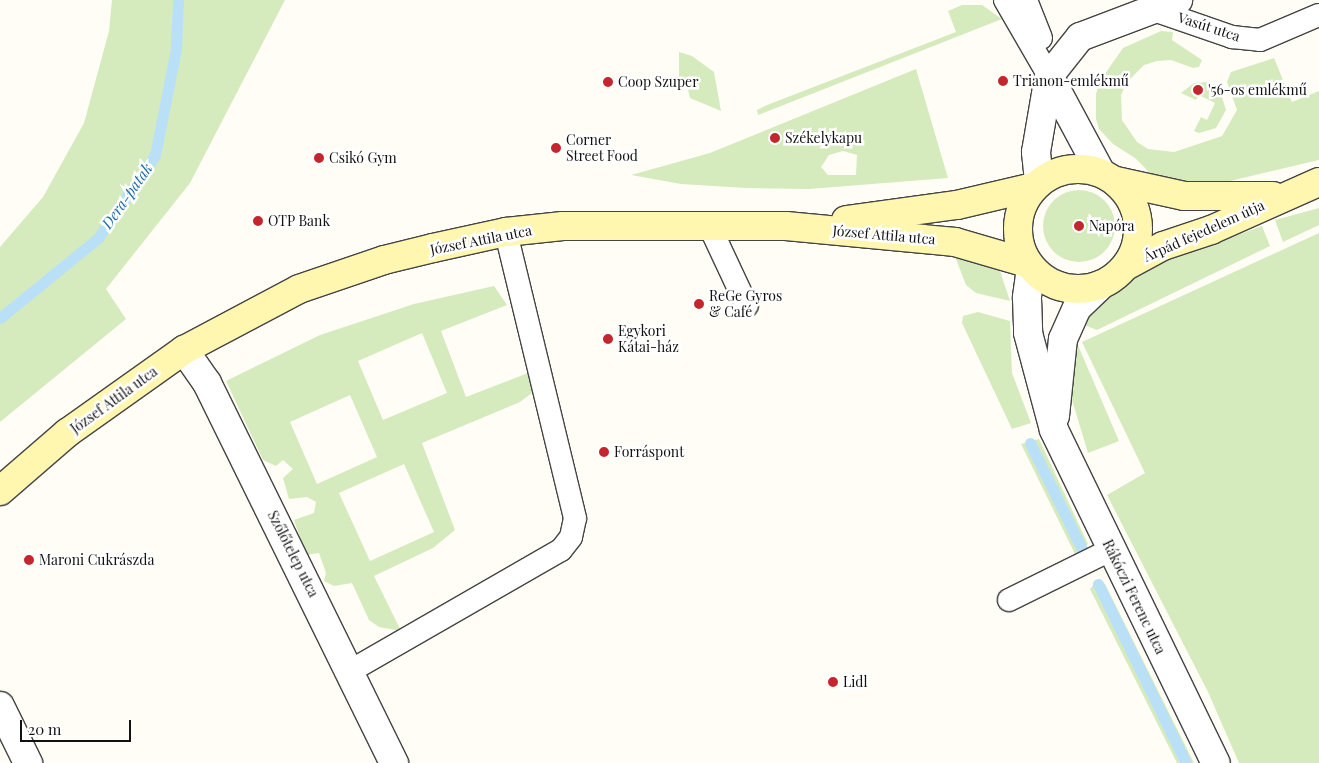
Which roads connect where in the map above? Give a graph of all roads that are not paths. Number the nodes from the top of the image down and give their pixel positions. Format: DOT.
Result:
graph roads {
  1 [pos="1005,0"];
  2 [pos="1026,0"];
  3 [pos="1166,5"];
  4 [pos="1319,15"];
  5 [pos="1049,76"];
  6 [pos="1109,177"];
  7 [pos="1319,182"];
  8 [pos="1036,184"];
  9 [pos="1282,196"];
  10 [pos="709,225"];
  11 [pos="786,226"];
  12 [pos="506,232"];
  13 [pos="1029,266"];
  14 [pos="1126,266"];
  15 [pos="1101,285"];
  16 [pos="747,306"];
  17 [pos="184,350"];
  18 [pos="1054,430"];
  19 [pos="0,491"];
  20 [pos="1110,550"];
  21 [pos="1009,600"];
  22 [pos="352,670"];
  23 [pos="0,706"];
  24 [pos="28,763"];
  25 [pos="394,763"];
  26 [pos="1216,763"];
  1 -- 5 [label="lane"];
  2 -- 5 [label="lane"];
  3 -- 4 [label="lane, Vasút utca"];
  3 -- 5 [label="street, Vasút utca"];
  5 -- 6 [label="street"];
  5 -- 8 [label="street"];
  6 -- 8 [label="main road"];
  6 -- 9 [label="main road, Árpád fejedelem útja"];
  6 -- 14 [label="main road"];
  7 -- 9 [label="main road, Árpád fejedelem útja"];
  8 -- 11 [label="main road"];
  8 -- 13 [label="main road"];
  9 -- 14 [label="main road, Árpád fejedelem útja"];
  10 -- 11 [label="main road, József Attila utca"];
  10 -- 12 [label="main road, József Attila utca"];
  10 -- 16 [label="lane"];
  11 -- 13 [label="main road, József Attila utca"];
  12 -- 17 [label="main road, József Attila utca"];
  12 -- 22 [label="lane"];
  13 -- 15 [label="main road"];
  13 -- 18 [label="street, Rákóczi Ferenc utca"];
  14 -- 15 [label="main road"];
  15 -- 18 [label="street"];
  17 -- 19 [label="main road, József Attila utca"];
  17 -- 22 [label="street, Szőlőtelep utca"];
  18 -- 20 [label="street, Rákóczi Ferenc utca"];
  20 -- 21 [label="lane"];
  20 -- 26 [label="street, Rákóczi Ferenc utca"];
  22 -- 25 [label="street, Szőlőtelep utca"];
  23 -- 24 [label="street"];
}
